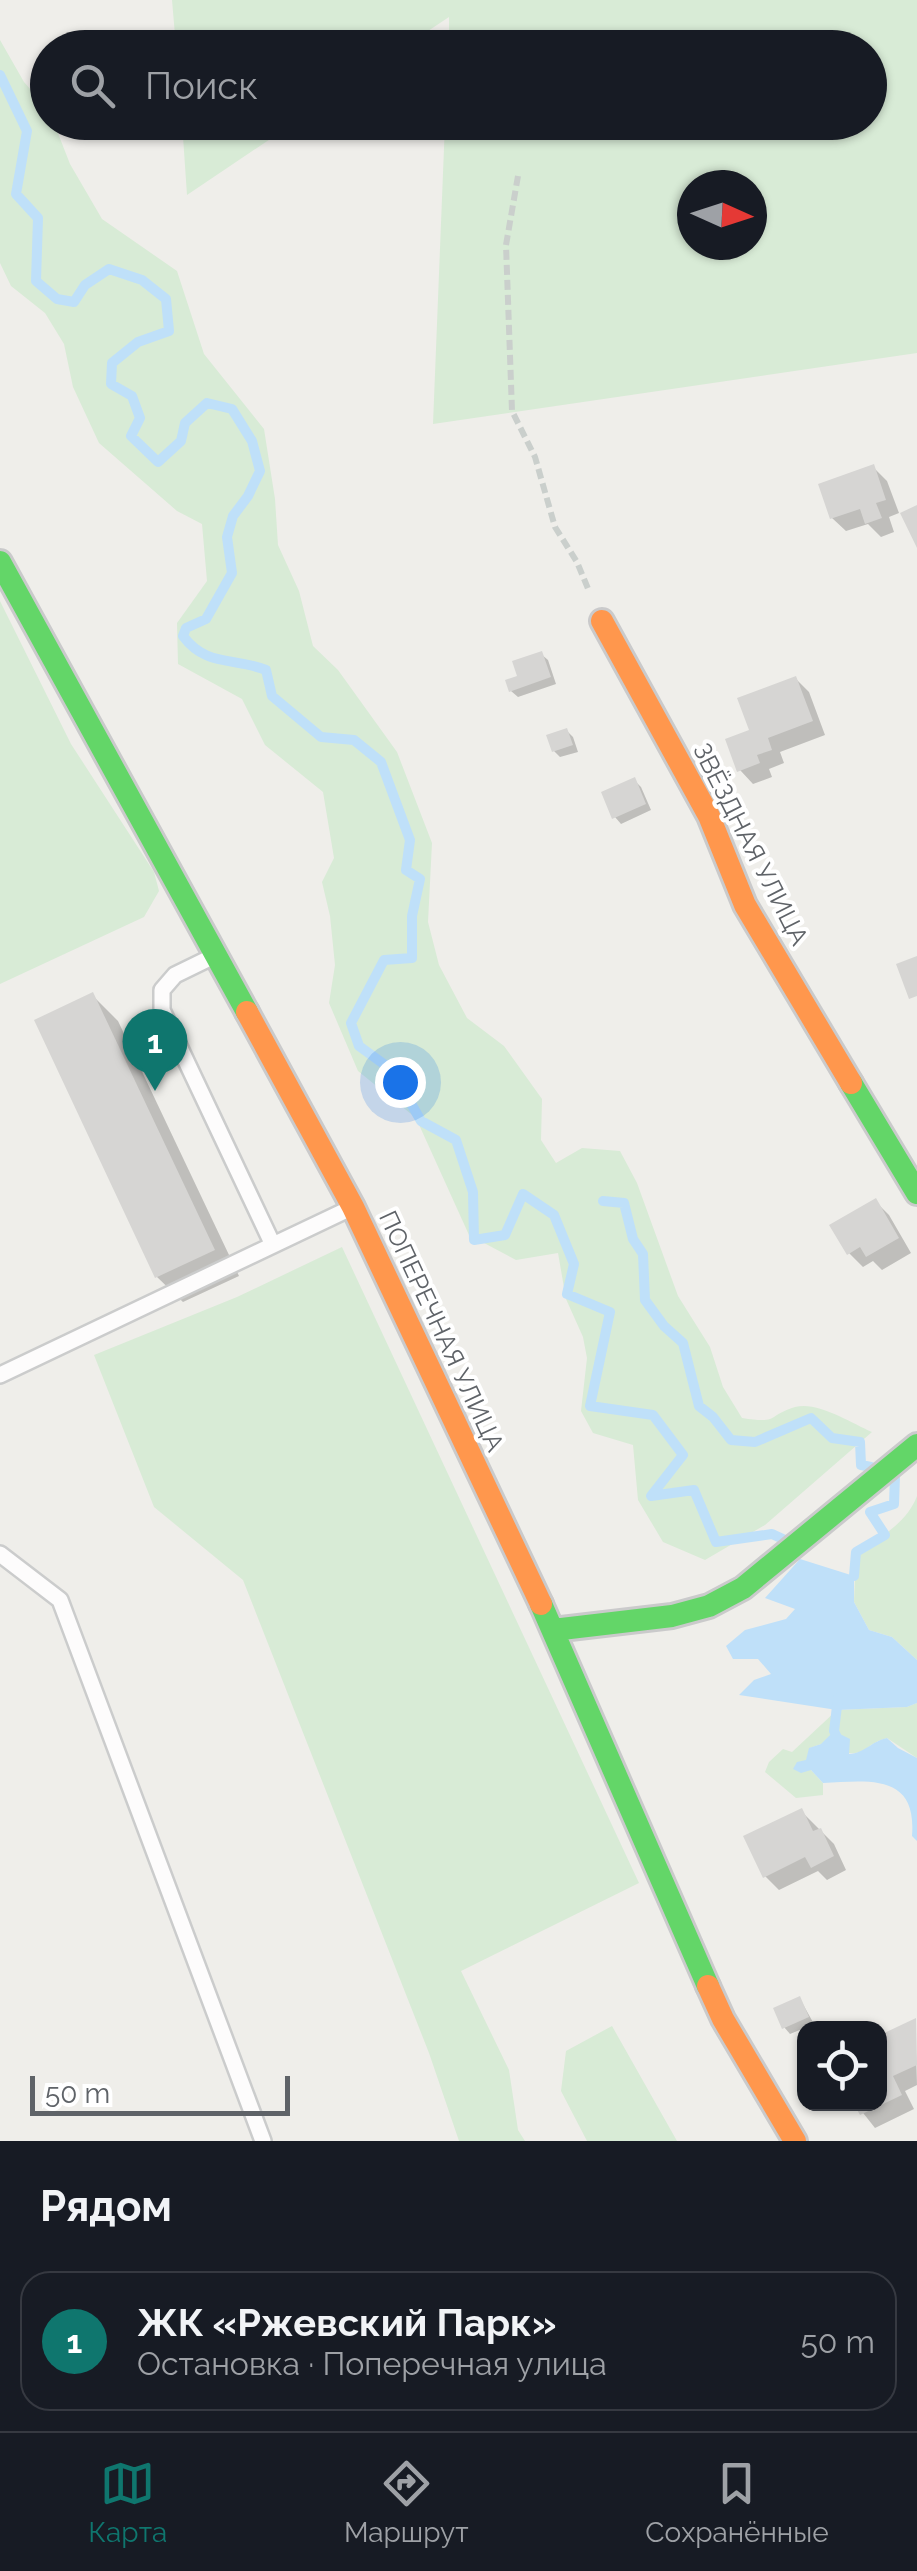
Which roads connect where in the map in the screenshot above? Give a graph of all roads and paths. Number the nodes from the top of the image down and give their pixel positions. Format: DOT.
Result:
graph roads {
  1 [pos="518,176"];
  2 [pos="0,562"];
  3 [pos="602,621"];
  4 [pos="216,956"];
  5 [pos="917,1193"];
  6 [pos="353,1207"];
  7 [pos="273,1245"];
  8 [pos="0,1375"];
  9 [pos="917,1445"];
  10 [pos="0,1554"];
  11 [pos="553,1630"];
  12 [pos="263,2141"];
  13 [pos="795,2141"];
  1 -- 3 [label="path"];
  2 -- 4 [label="street, ПОПЕРЕЧНАЯ УЛИЦА"];
  3 -- 5 [label="street, ЗВЁЗДНАЯ УЛИЦА"];
  4 -- 6 [label="street, ПОПЕРЕЧНАЯ УЛИЦА"];
  4 -- 7 [label="lane"];
  6 -- 7 [label="lane"];
  6 -- 11 [label="street, ПОПЕРЕЧНАЯ УЛИЦА"];
  7 -- 8 [label="lane"];
  9 -- 11 [label="street"];
  10 -- 12 [label="lane"];
  11 -- 13 [label="street, ПОПЕРЕЧНАЯ УЛИЦА"];
}
